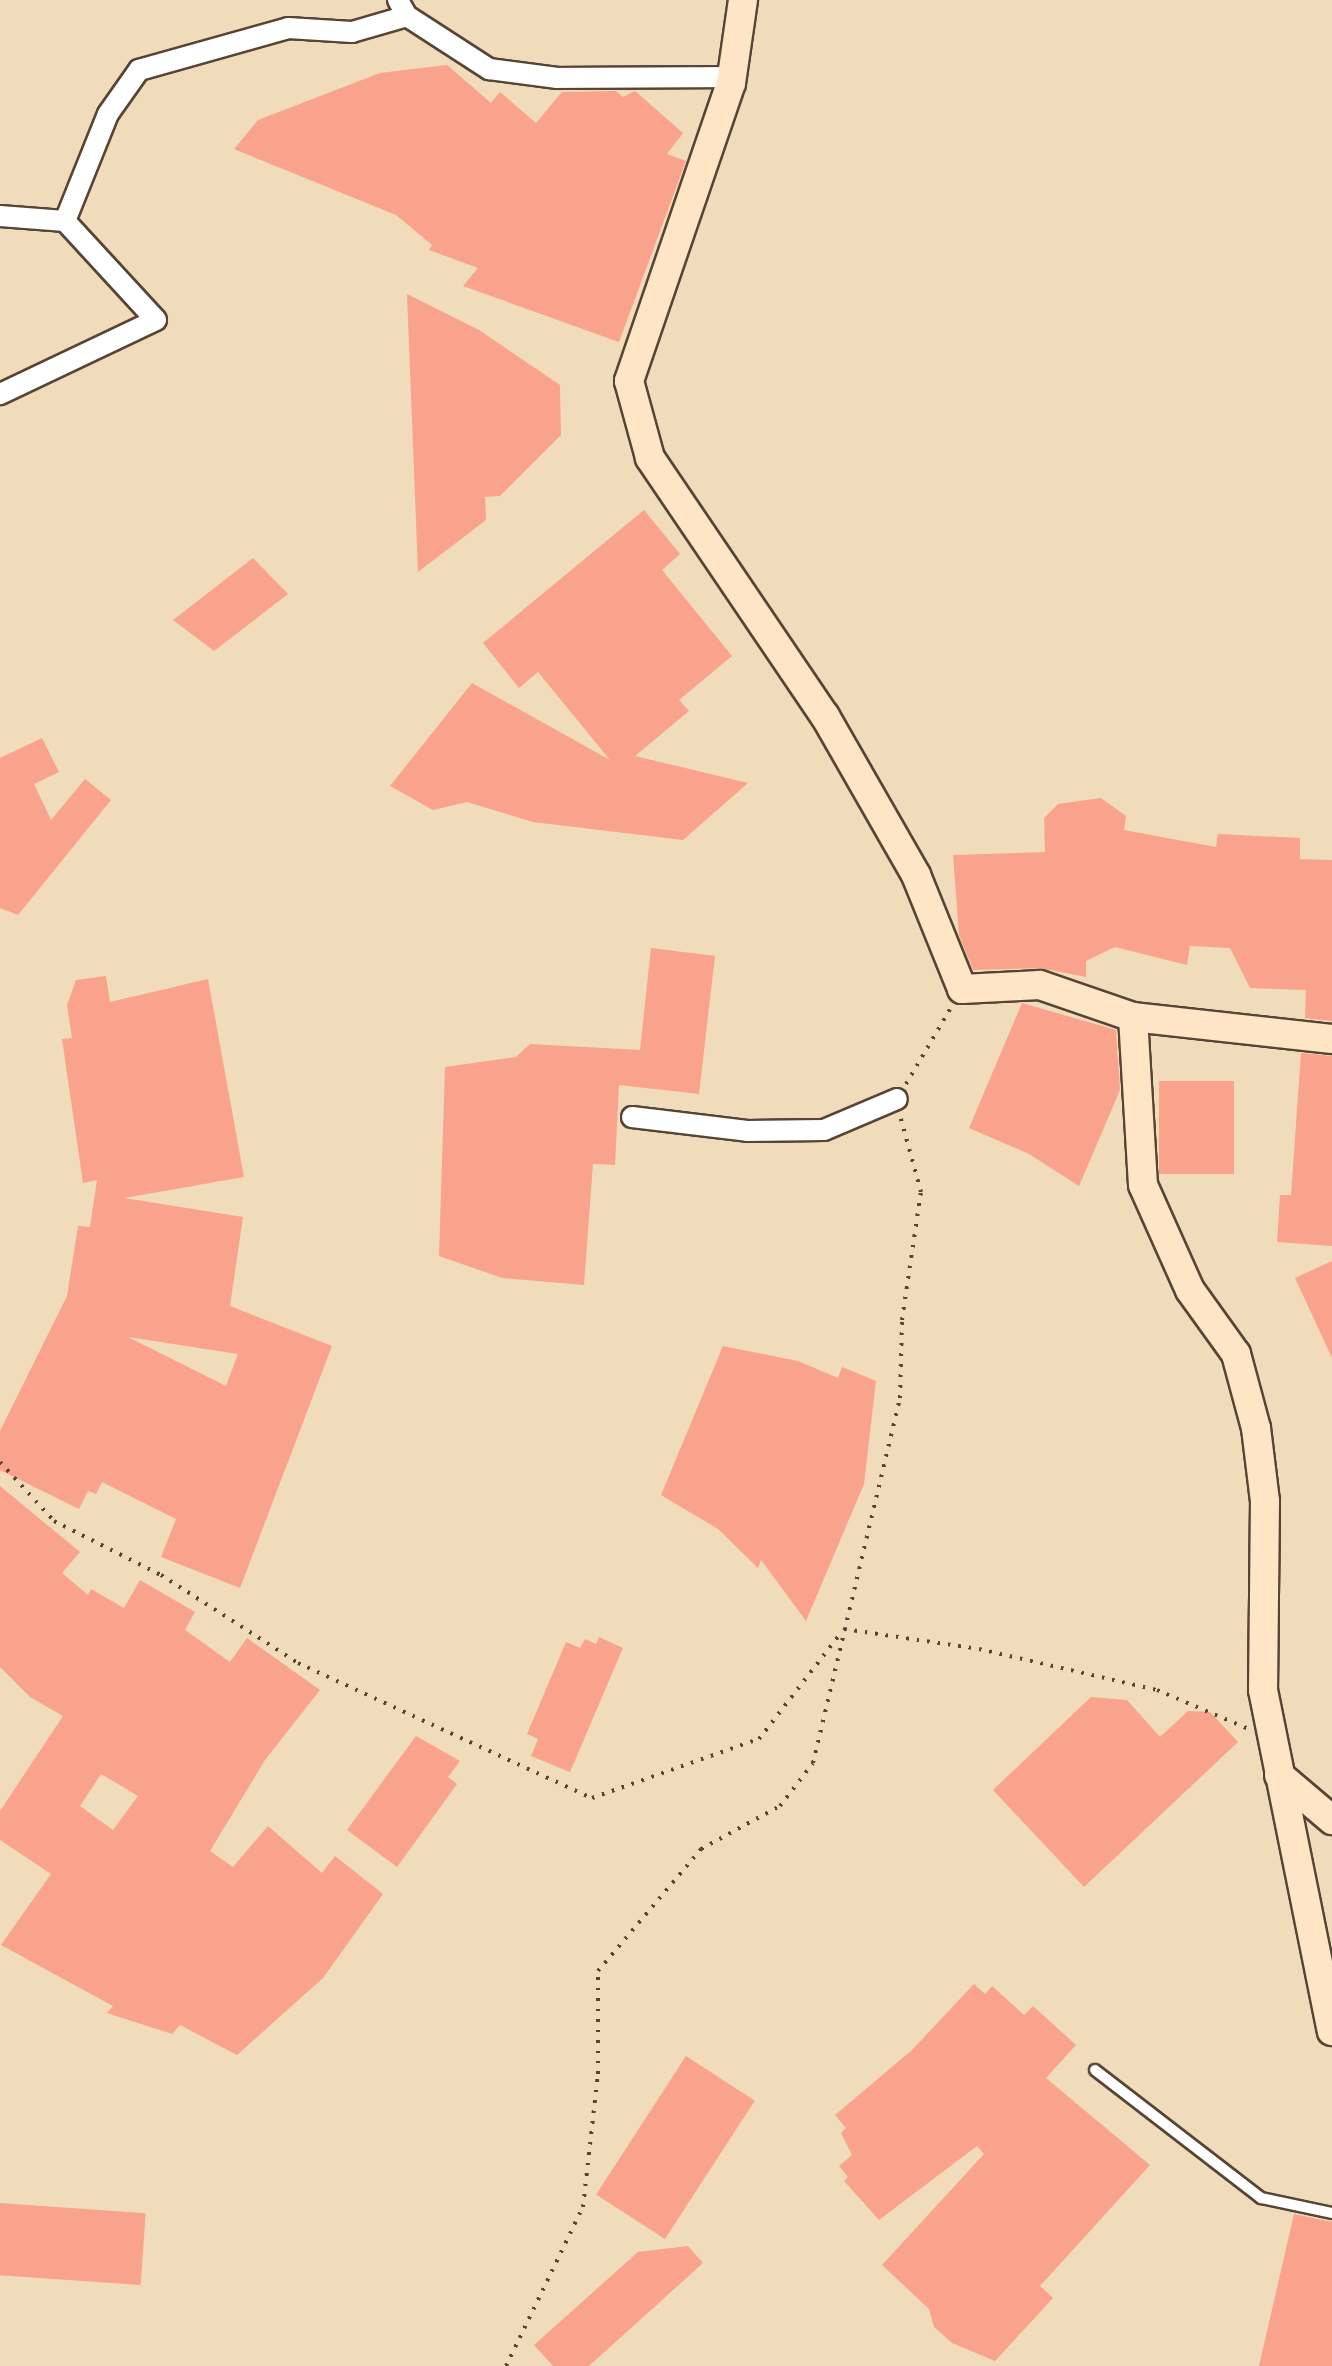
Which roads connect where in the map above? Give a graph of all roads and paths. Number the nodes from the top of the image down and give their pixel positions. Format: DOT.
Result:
graph roads {
  1 [pos="743,0"];
  2 [pos="403,8"];
  3 [pos="732,77"];
  4 [pos="0,216"];
  5 [pos="66,221"];
  6 [pos="0,394"];
  7 [pos="962,990"];
  8 [pos="1133,1018"];
  9 [pos="1332,1039"];
  10 [pos="898,1099"];
  11 [pos="632,1118"];
  12 [pos="0,1462"];
  13 [pos="844,1629"];
  14 [pos="1272,1739"];
  15 [pos="1279,1774"];
  16 [pos="1332,1820"];
  17 [pos="1332,2031"];
  18 [pos="1096,2070"];
  19 [pos="1332,2213"];
  20 [pos="506,2366"];
  1 -- 3 [label="street"];
  2 -- 3 [label="street"];
  2 -- 5 [label="street"];
  3 -- 7 [label="street"];
  4 -- 5 [label="street"];
  5 -- 6 [label="street"];
  7 -- 8 [label="street"];
  7 -- 10 [label="path"];
  8 -- 9 [label="street"];
  8 -- 14 [label="street"];
  10 -- 11 [label="street"];
  10 -- 13 [label="path"];
  12 -- 13 [label="path"];
  13 -- 14 [label="path"];
  13 -- 20 [label="path"];
  14 -- 15 [label="street"];
  15 -- 16 [label="street"];
  15 -- 17 [label="street"];
  18 -- 19 [label="lane"];
}
